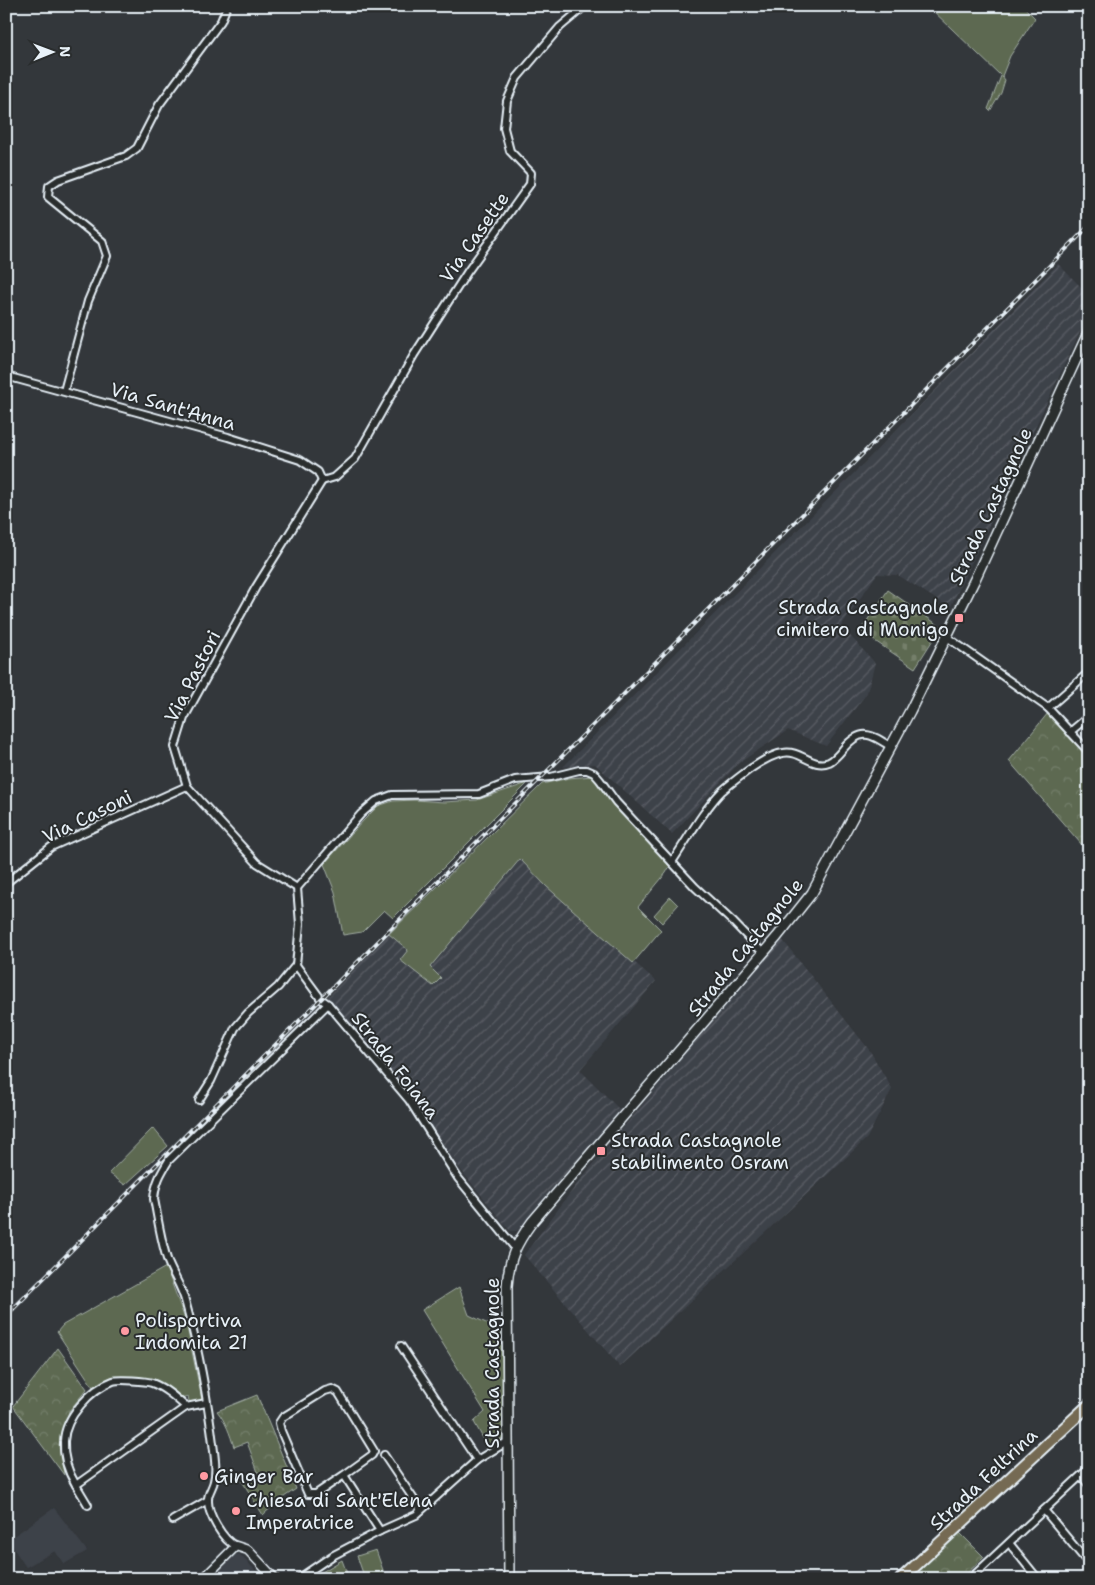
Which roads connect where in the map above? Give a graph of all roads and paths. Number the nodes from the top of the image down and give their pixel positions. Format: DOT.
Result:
graph roads {
  1 [pos="226,6"];
  2 [pos="585,6"];
  3 [pos="1089,331"];
  4 [pos="6,376"];
  5 [pos="64,390"];
  6 [pos="322,482"];
  7 [pos="947,637"];
  8 [pos="1089,672"];
  9 [pos="1048,708"];
  10 [pos="1089,716"];
  11 [pos="1070,732"];
  12 [pos="891,747"];
  13 [pos="1089,752"];
  14 [pos="186,786"];
  15 [pos="672,862"];
  16 [pos="6,883"];
  17 [pos="297,888"];
  18 [pos="763,953"];
  19 [pos="296,965"];
  20 [pos="328,1004"];
  21 [pos="199,1100"];
  22 [pos="515,1248"];
  23 [pos="402,1346"];
  24 [pos="206,1403"];
  25 [pos="1089,1404"];
  26 [pos="186,1407"];
  27 [pos="507,1442"];
  28 [pos="384,1455"];
  29 [pos="477,1460"];
  30 [pos="1089,1468"];
  31 [pos="344,1475"];
  32 [pos="1081,1476"];
  33 [pos="76,1485"];
  34 [pos="1089,1485"];
  35 [pos="208,1500"];
  36 [pos="88,1505"];
  37 [pos="422,1510"];
  38 [pos="1044,1510"];
  39 [pos="173,1520"];
  40 [pos="380,1531"];
  41 [pos="1009,1543"];
  42 [pos="236,1546"];
  43 [pos="1089,1564"];
  44 [pos="203,1579"];
  45 [pos="275,1579"];
  46 [pos="298,1579"];
  47 [pos="509,1579"];
  48 [pos="901,1579"];
  49 [pos="970,1579"];
  50 [pos="1038,1579"];
  1 -- 5 [label="street"];
  2 -- 6 [label="street, Via Casette"];
  3 -- 7 [label="main road, Strada Castagnole"];
  4 -- 5 [label="street, Via Sant'Anna"];
  5 -- 6 [label="street, Via Sant'Anna"];
  6 -- 14 [label="street, Via Pastori"];
  7 -- 9 [label="street"];
  7 -- 12 [label="main road, Strada Castagnole"];
  8 -- 9 [label="street"];
  9 -- 11 [label="street"];
  10 -- 11 [label="street"];
  11 -- 13 [label="street"];
  12 -- 15 [label="street"];
  12 -- 18 [label="main road, Strada Castagnole"];
  14 -- 16 [label="street, Via Casoni"];
  14 -- 17 [label="street, Via Pastori"];
  15 -- 17 [label="street"];
  15 -- 18 [label="street"];
  17 -- 19 [label="street"];
  18 -- 22 [label="main road, Strada Castagnole"];
  19 -- 20 [label="street, Strada Foiana"];
  19 -- 21 [label="street"];
  20 -- 22 [label="street, Strada Foiana"];
  20 -- 24 [label="street"];
  22 -- 27 [label="main road, Strada Castagnole"];
  23 -- 29 [label="street"];
  24 -- 26 [label="street"];
  24 -- 35 [label="street"];
  25 -- 48 [label="main road, Strada Feltrina"];
  26 -- 33 [label="street"];
  26 -- 33 [label="street"];
  27 -- 29 [label="street"];
  27 -- 47 [label="main road, Strada Castagnole"];
  28 -- 37 [label="street"];
  29 -- 37 [label="street"];
  30 -- 32 [label="street"];
  31 -- 31 [label="street"];
  31 -- 40 [label="street"];
  32 -- 34 [label="street"];
  32 -- 38 [label="street"];
  33 -- 36 [label="street"];
  35 -- 39 [label="street"];
  35 -- 42 [label="street"];
  37 -- 40 [label="street"];
  38 -- 41 [label="street"];
  38 -- 43 [label="street"];
  40 -- 46 [label="street"];
  41 -- 49 [label="street"];
  41 -- 50 [label="street"];
  42 -- 44 [label="street"];
  42 -- 45 [label="street"];
}
